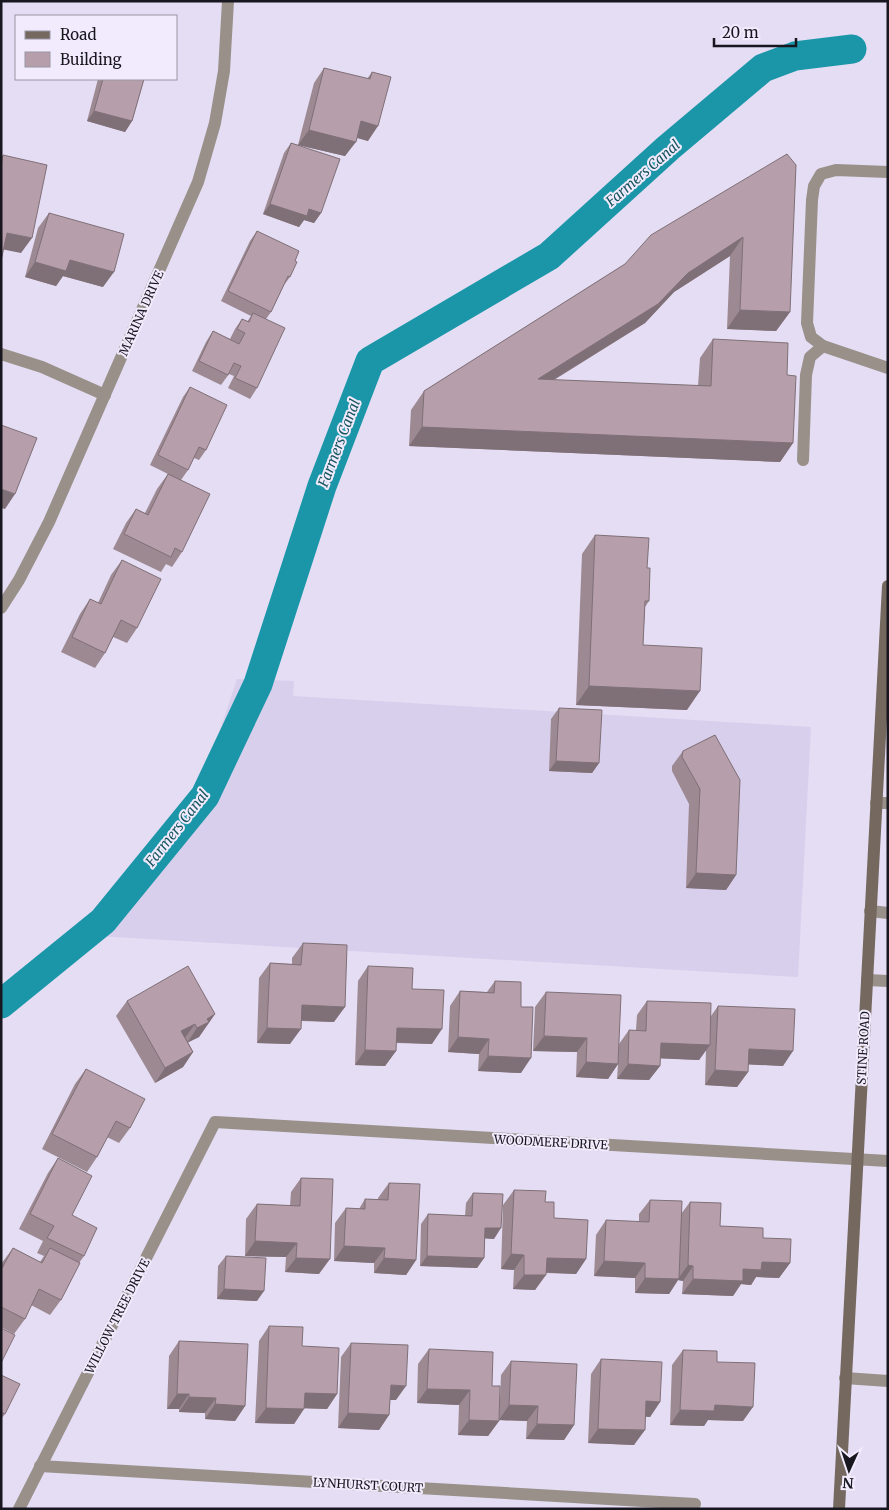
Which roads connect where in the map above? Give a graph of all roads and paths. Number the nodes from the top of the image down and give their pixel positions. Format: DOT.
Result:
graph roads {
  1 [pos="228,1"];
  2 [pos="888,172"];
  3 [pos="822,346"];
  4 [pos="1,354"];
  5 [pos="888,368"];
  6 [pos="105,395"];
  7 [pos="803,460"];
  8 [pos="888,586"];
  9 [pos="1,608"];
  10 [pos="886,644"];
  11 [pos="882,803"];
  12 [pos="870,911"];
  13 [pos="888,913"];
  14 [pos="867,980"];
  15 [pos="888,981"];
  16 [pos="215,1122"];
  17 [pos="857,1160"];
  18 [pos="888,1161"];
  19 [pos="845,1378"];
  20 [pos="888,1381"];
  21 [pos="40,1466"];
  22 [pos="695,1504"];
  23 [pos="19,1509"];
  24 [pos="839,1509"];
  1 -- 6 [label="street, MARINA DRIVE"];
  2 -- 3 [label="street"];
  3 -- 5 [label="street"];
  3 -- 7 [label="street"];
  4 -- 6 [label="street"];
  6 -- 9 [label="street, MARINA DRIVE"];
  8 -- 10 [label="main road, STINE ROAD"];
  10 -- 11 [label="main road, STINE ROAD"];
  11 -- 12 [label="main road, STINE ROAD"];
  12 -- 13 [label="street"];
  12 -- 14 [label="main road, STINE ROAD"];
  14 -- 15 [label="street"];
  14 -- 17 [label="main road, STINE ROAD"];
  16 -- 17 [label="street, WOODMERE DRIVE"];
  16 -- 21 [label="street, WILLOW TREE DRIVE"];
  17 -- 18 [label="street, WOODMERE DRIVE"];
  17 -- 19 [label="main road, STINE ROAD"];
  19 -- 20 [label="street"];
  19 -- 24 [label="main road, STINE ROAD"];
  21 -- 22 [label="street, LYNHURST COURT"];
  21 -- 23 [label="street, WILLOW TREE DRIVE"];
}
